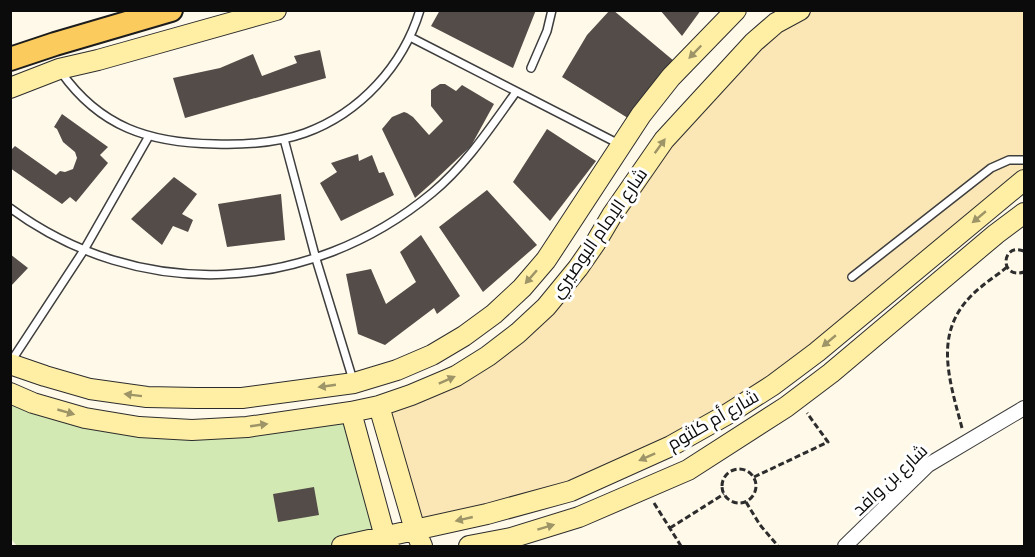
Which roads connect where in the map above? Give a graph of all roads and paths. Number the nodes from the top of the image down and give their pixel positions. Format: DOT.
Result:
graph roads {
  1 [pos="171,10"];
  2 [pos="276,10"];
  3 [pos="420,10"];
  4 [pos="552,10"];
  5 [pos="736,10"];
  6 [pos="800,10"];
  7 [pos="410,37"];
  8 [pos="10,59"];
  9 [pos="531,68"];
  10 [pos="59,69"];
  11 [pos="10,88"];
  12 [pos="516,92"];
  13 [pos="149,136"];
  14 [pos="284,139"];
  15 [pos="621,145"];
  16 [pos="1024,160"];
  17 [pos="1024,180"];
  18 [pos="10,208"];
  19 [pos="1024,213"];
  20 [pos="567,229"];
  21 [pos="596,242"];
  22 [pos="84,250"];
  23 [pos="1024,251"];
  24 [pos="551,252"];
  25 [pos="316,259"];
  26 [pos="1007,267"];
  27 [pos="578,268"];
  28 [pos="1024,273"];
  29 [pos="852,277"];
  30 [pos="10,363"];
  31 [pos="354,382"];
  32 [pos="10,393"];
  33 [pos="797,399"];
  34 [pos="379,406"];
  35 [pos="1024,408"];
  36 [pos="351,412"];
  37 [pos="966,442"];
  38 [pos="754,477"];
  39 [pos="646,489"];
  40 [pos="724,494"];
  41 [pos="746,502"];
  42 [pos="670,528"];
  43 [pos="418,538"];
  44 [pos="387,542"];
  45 [pos="855,543"];
  46 [pos="342,546"];
  47 [pos="469,546"];
  48 [pos="681,546"];
  49 [pos="778,546"];
  1 -- 8 [label="main road"];
  2 -- 10 [label="street"];
  3 -- 7 [label="lane"];
  4 -- 9 [label="lane"];
  5 -- 15 [label="street, شارع الإمام البوصيري, one-way"];
  21 -- 6 [label="street, شارع الإمام البوصيري, one-way"];
  7 -- 12 [label="lane"];
  7 -- 14 [label="lane"];
  10 -- 11 [label="street"];
  10 -- 13 [label="lane"];
  12 -- 15 [label="lane"];
  12 -- 25 [label="lane"];
  13 -- 14 [label="lane"];
  13 -- 22 [label="lane"];
  14 -- 25 [label="lane"];
  15 -- 20 [label="street, شارع الإمام البوصيري"];
  16 -- 29 [label="lane"];
  17 -- 43 [label="street, شارع أم كلثوم, one-way"];
  18 -- 22 [label="lane"];
  19 -- 33 [label="street, شارع أم كلثوم"];
  20 -- 21 [label="street"];
  20 -- 24 [label="street, شارع الإمام البوصيري"];
  21 -- 27 [label="street, شارع الإمام البوصيري"];
  22 -- 25 [label="lane"];
  22 -- 30 [label="lane"];
  23 -- 26 [label="path"];
  24 -- 27 [label="street"];
  24 -- 31 [label="street, شارع الإمام البوصيري, one-way"];
  25 -- 31 [label="lane"];
  26 -- 28 [label="path"];
  26 -- 37 [label="path"];
  34 -- 27 [label="street, شارع الإمام البوصيري, one-way"];
  31 -- 30 [label="street, شارع الإمام البوصيري, one-way"];
  32 -- 36 [label="street, شارع الإمام البوصيري, one-way"];
  33 -- 38 [label="path"];
  33 -- 39 [label="street, شارع أم كلثوم"];
  34 -- 36 [label="street, شارع الإمام البوصيري"];
  34 -- 43 [label="street"];
  35 -- 37 [label="street, شارع بن وافد"];
  36 -- 44 [label="street"];
  37 -- 45 [label="street, شارع بن وافد"];
  38 -- 40 [label="path"];
  38 -- 41 [label="path"];
  39 -- 42 [label="path"];
  47 -- 39 [label="street, شارع أم كلثوم, one-way"];
  40 -- 41 [label="path"];
  40 -- 42 [label="path"];
  41 -- 49 [label="path"];
  42 -- 48 [label="path"];
  43 -- 44 [label="street, شارع أم كلثوم"];
  44 -- 46 [label="street, شارع أم كلثوم"];
}
